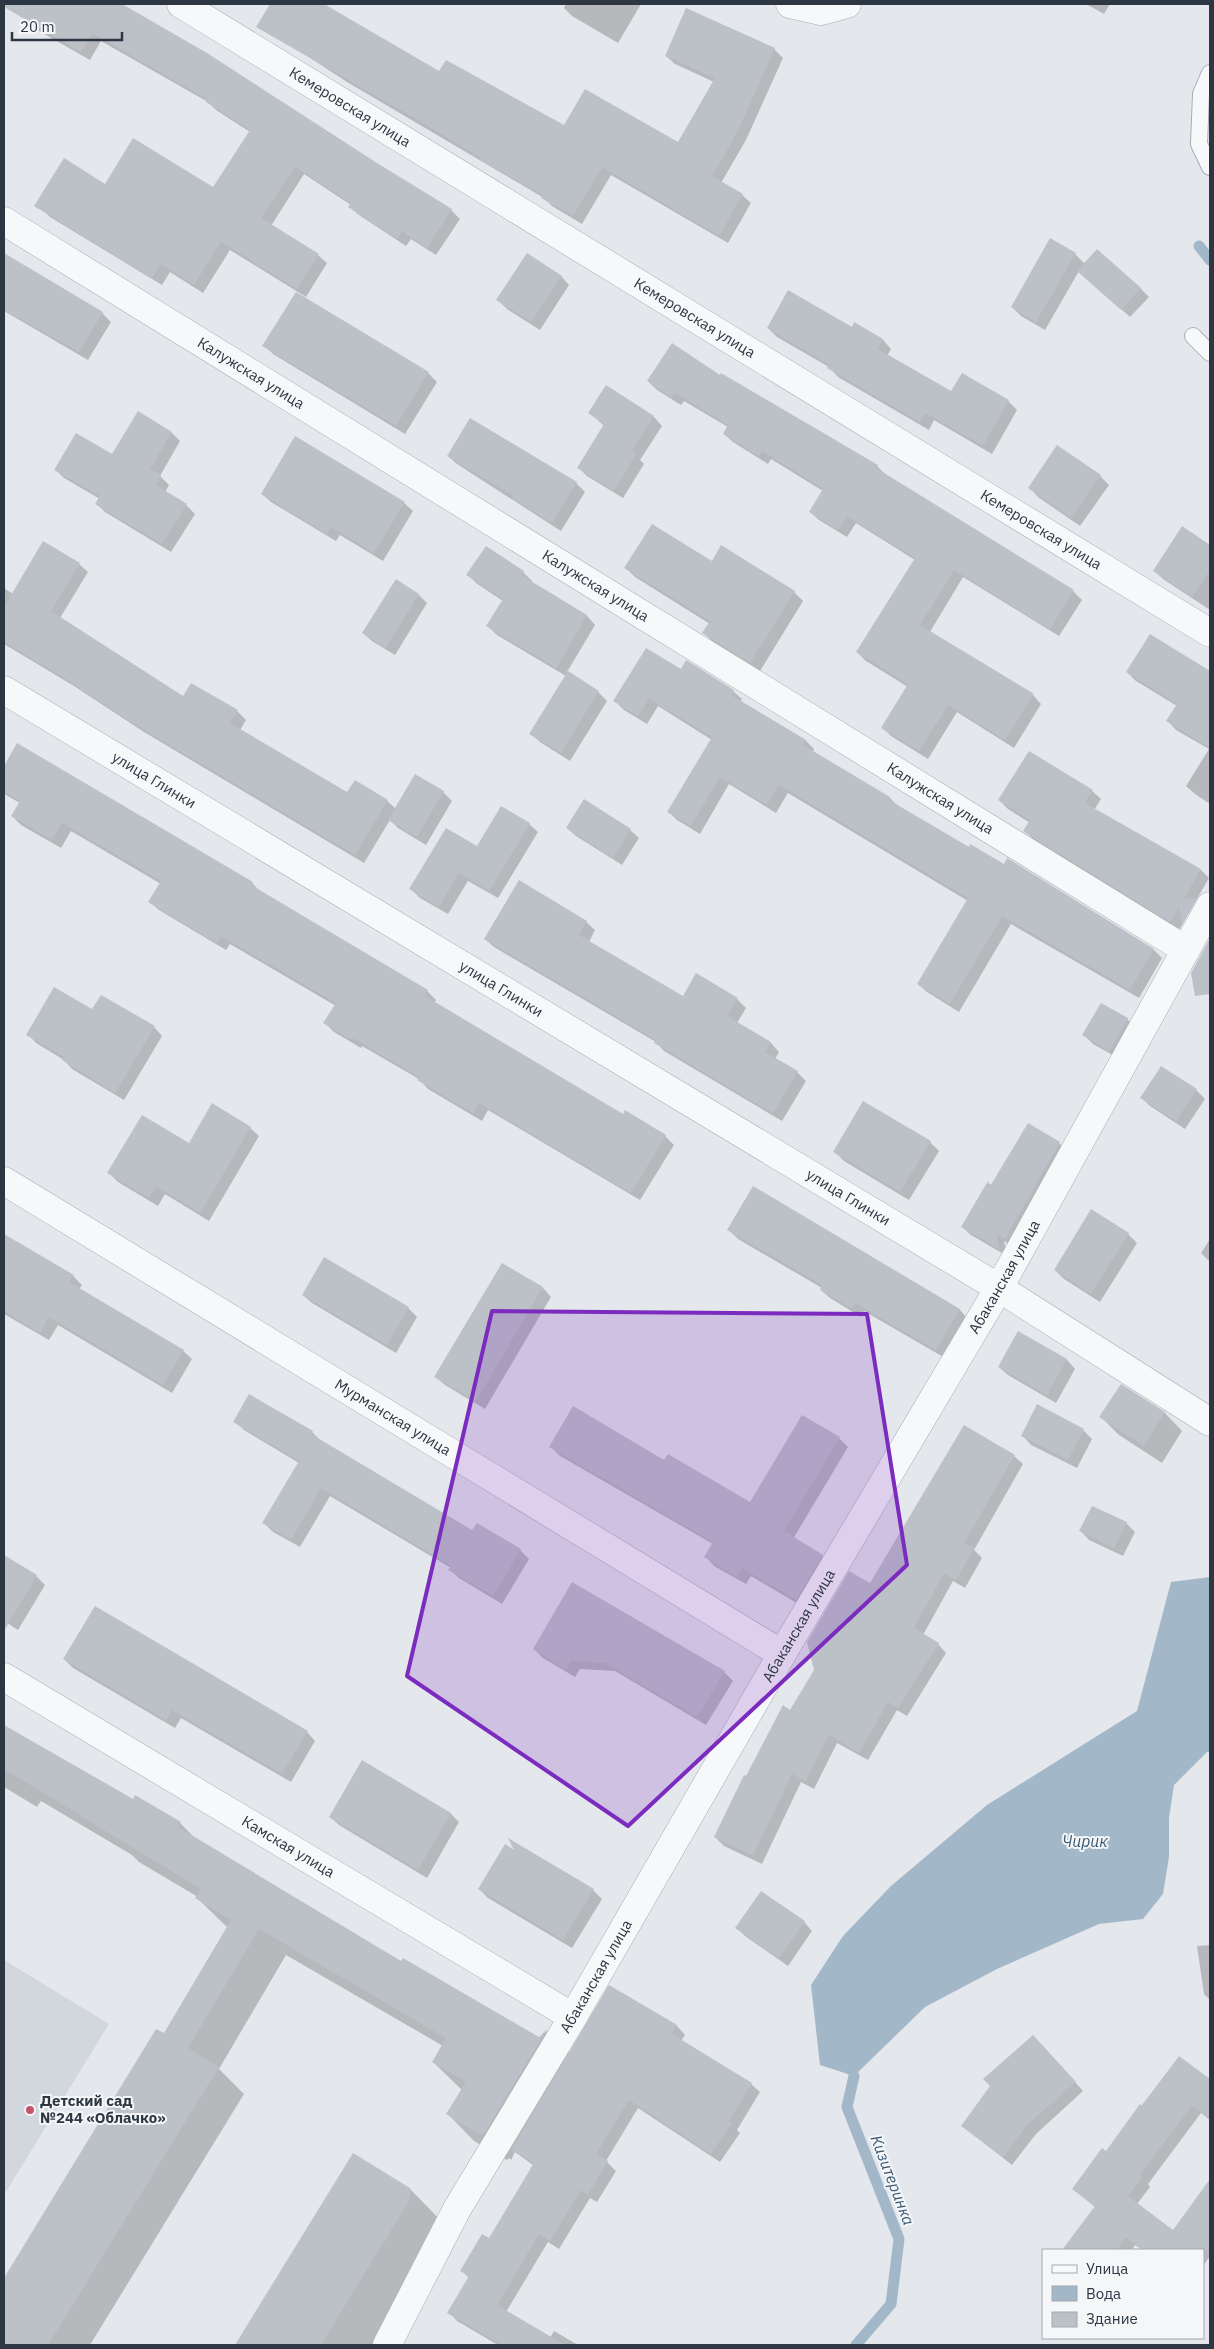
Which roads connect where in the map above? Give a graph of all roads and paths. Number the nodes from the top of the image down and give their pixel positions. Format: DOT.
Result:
graph roads {
  1 [pos="181,4"];
  2 [pos="790,4"];
  3 [pos="847,4"];
  4 [pos="1210,73"];
  5 [pos="1210,167"];
  6 [pos="4,221"];
  7 [pos="1193,336"];
  8 [pos="1210,353"];
  9 [pos="1210,633"];
  10 [pos="4,690"];
  11 [pos="1210,906"];
  12 [pos="1186,950"];
  13 [pos="4,1181"];
  14 [pos="999,1288"];
  15 [pos="1210,1422"];
  16 [pos="782,1654"];
  17 [pos="4,1677"];
  18 [pos="573,2017"];
  19 [pos="387,2345"];
  1 -- 9 [label="street, Кемеровская улица"];
  2 -- 3 [label="street"];
  4 -- 5 [label="lane"];
  6 -- 12 [label="street, Калужская улица"];
  7 -- 8 [label="lane"];
  10 -- 14 [label="street, улица Глинки"];
  11 -- 12 [label="street, Абаканская улица"];
  12 -- 14 [label="street, Абаканская улица"];
  13 -- 16 [label="street, Мурманская улица"];
  14 -- 15 [label="street, улица Глинки"];
  14 -- 16 [label="street, Абаканская улица"];
  16 -- 18 [label="street, Абаканская улица"];
  17 -- 18 [label="street, Камская улица"];
  18 -- 19 [label="street, Абаканская улица"];
}
